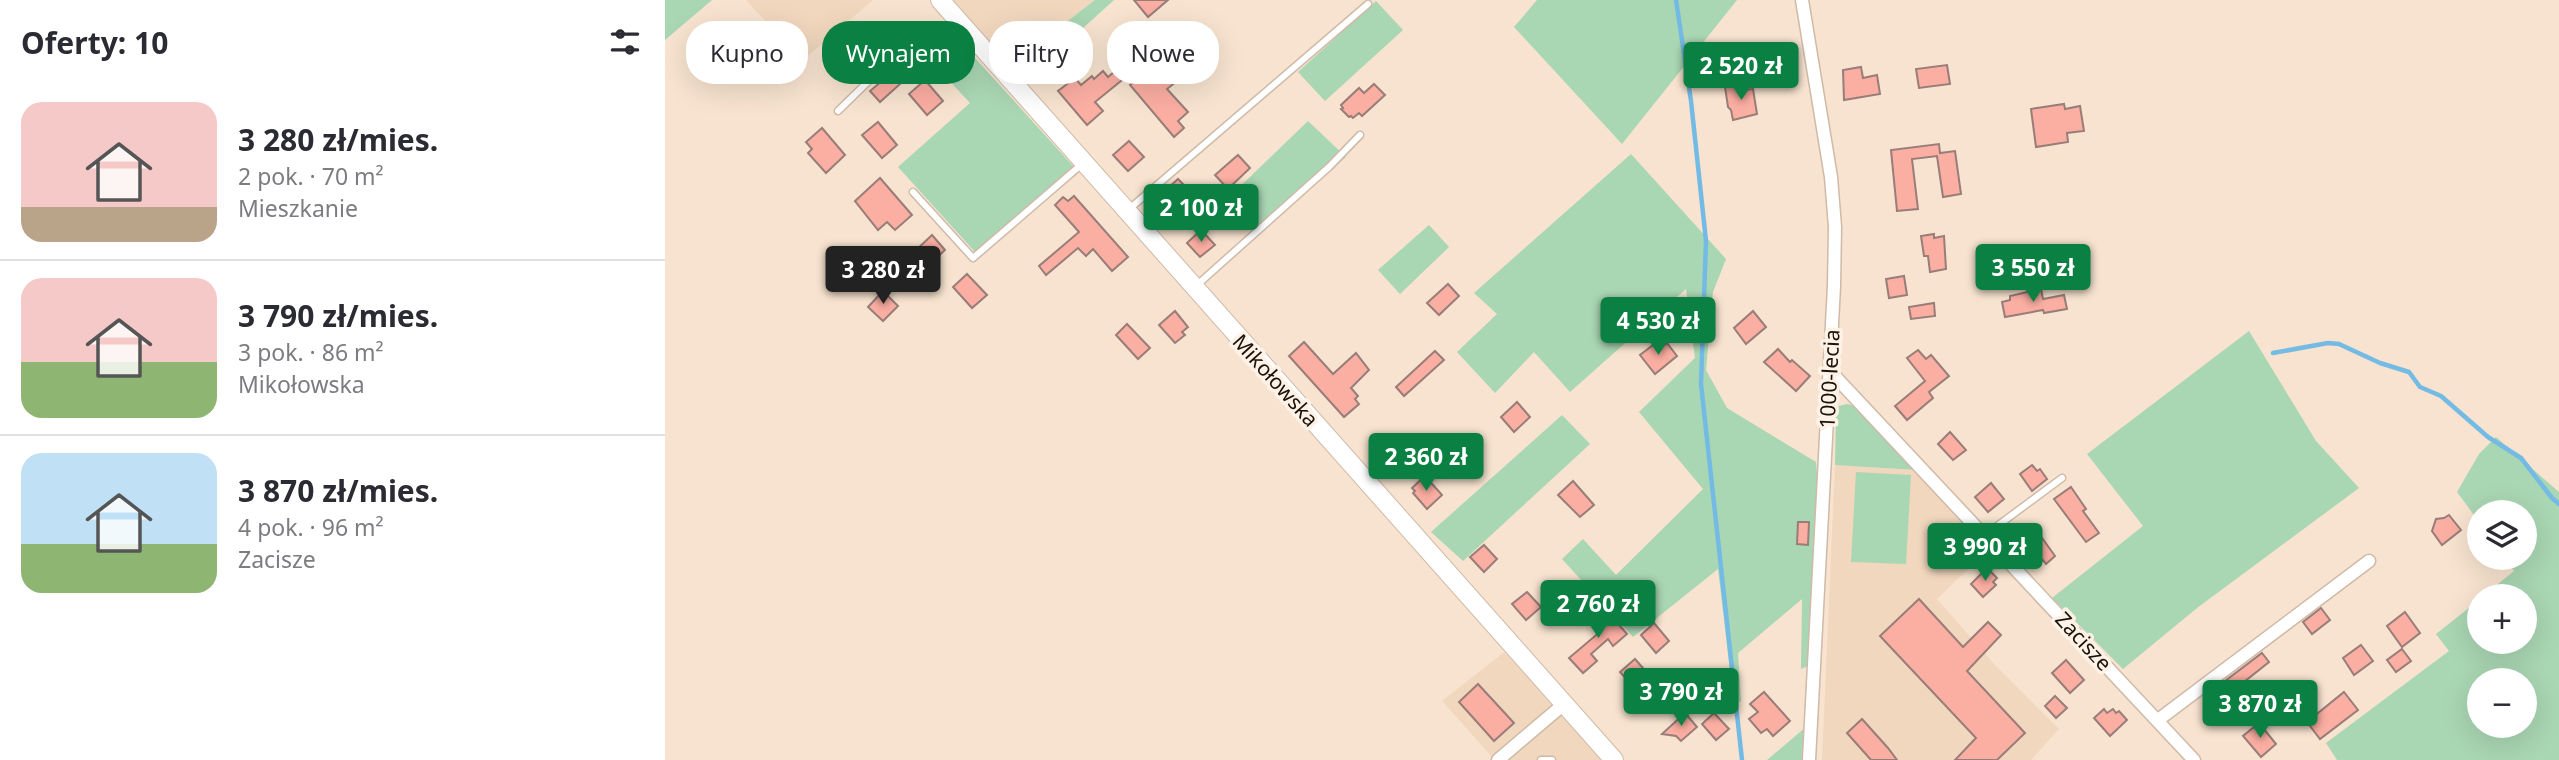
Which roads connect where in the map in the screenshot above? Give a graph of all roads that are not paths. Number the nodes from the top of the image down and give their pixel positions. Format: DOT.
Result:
graph roads {
  1 [pos="940,0"];
  2 [pos="1803,0"];
  3 [pos="1368,4"];
  4 [pos="958,21"];
  5 [pos="975,40"];
  6 [pos="866,84"];
  7 [pos="838,111"];
  8 [pos="1360,135"];
  9 [pos="1083,162"];
  10 [pos="913,192"];
  11 [pos="1127,212"];
  12 [pos="1195,288"];
  13 [pos="1829,370"];
  14 [pos="2061,478"];
  15 [pos="1985,535"];
  16 [pos="2369,561"];
  17 [pos="1564,704"];
  18 [pos="2158,720"];
  19 [pos="1610,759"];
  20 [pos="1499,760"];
  21 [pos="1541,760"];
  22 [pos="1552,760"];
  23 [pos="1809,760"];
  24 [pos="2194,760"];
  1 -- 4 [label="main road, Mikołowska"];
  2 -- 13 [label="street, 1000-lecia"];
  3 -- 11 [label="lane"];
  5 -- 9 [label="main road, Mikołowska"];
  6 -- 7 [label="lane"];
  8 -- 12 [label="lane"];
  9 -- 10 [label="lane"];
  9 -- 11 [label="main road, Mikołowska"];
  11 -- 12 [label="main road, Mikołowska"];
  12 -- 17 [label="main road, Mikołowska"];
  13 -- 15 [label="street, Zacisze"];
  13 -- 23 [label="street, 1000-lecia"];
  14 -- 15 [label="lane"];
  15 -- 18 [label="street, Zacisze"];
  16 -- 18 [label="street"];
  17 -- 19 [label="main road, Mikołowska"];
  17 -- 20 [label="street"];
  18 -- 24 [label="street, Zacisze"];
  21 -- 22 [label="lane"];
}
